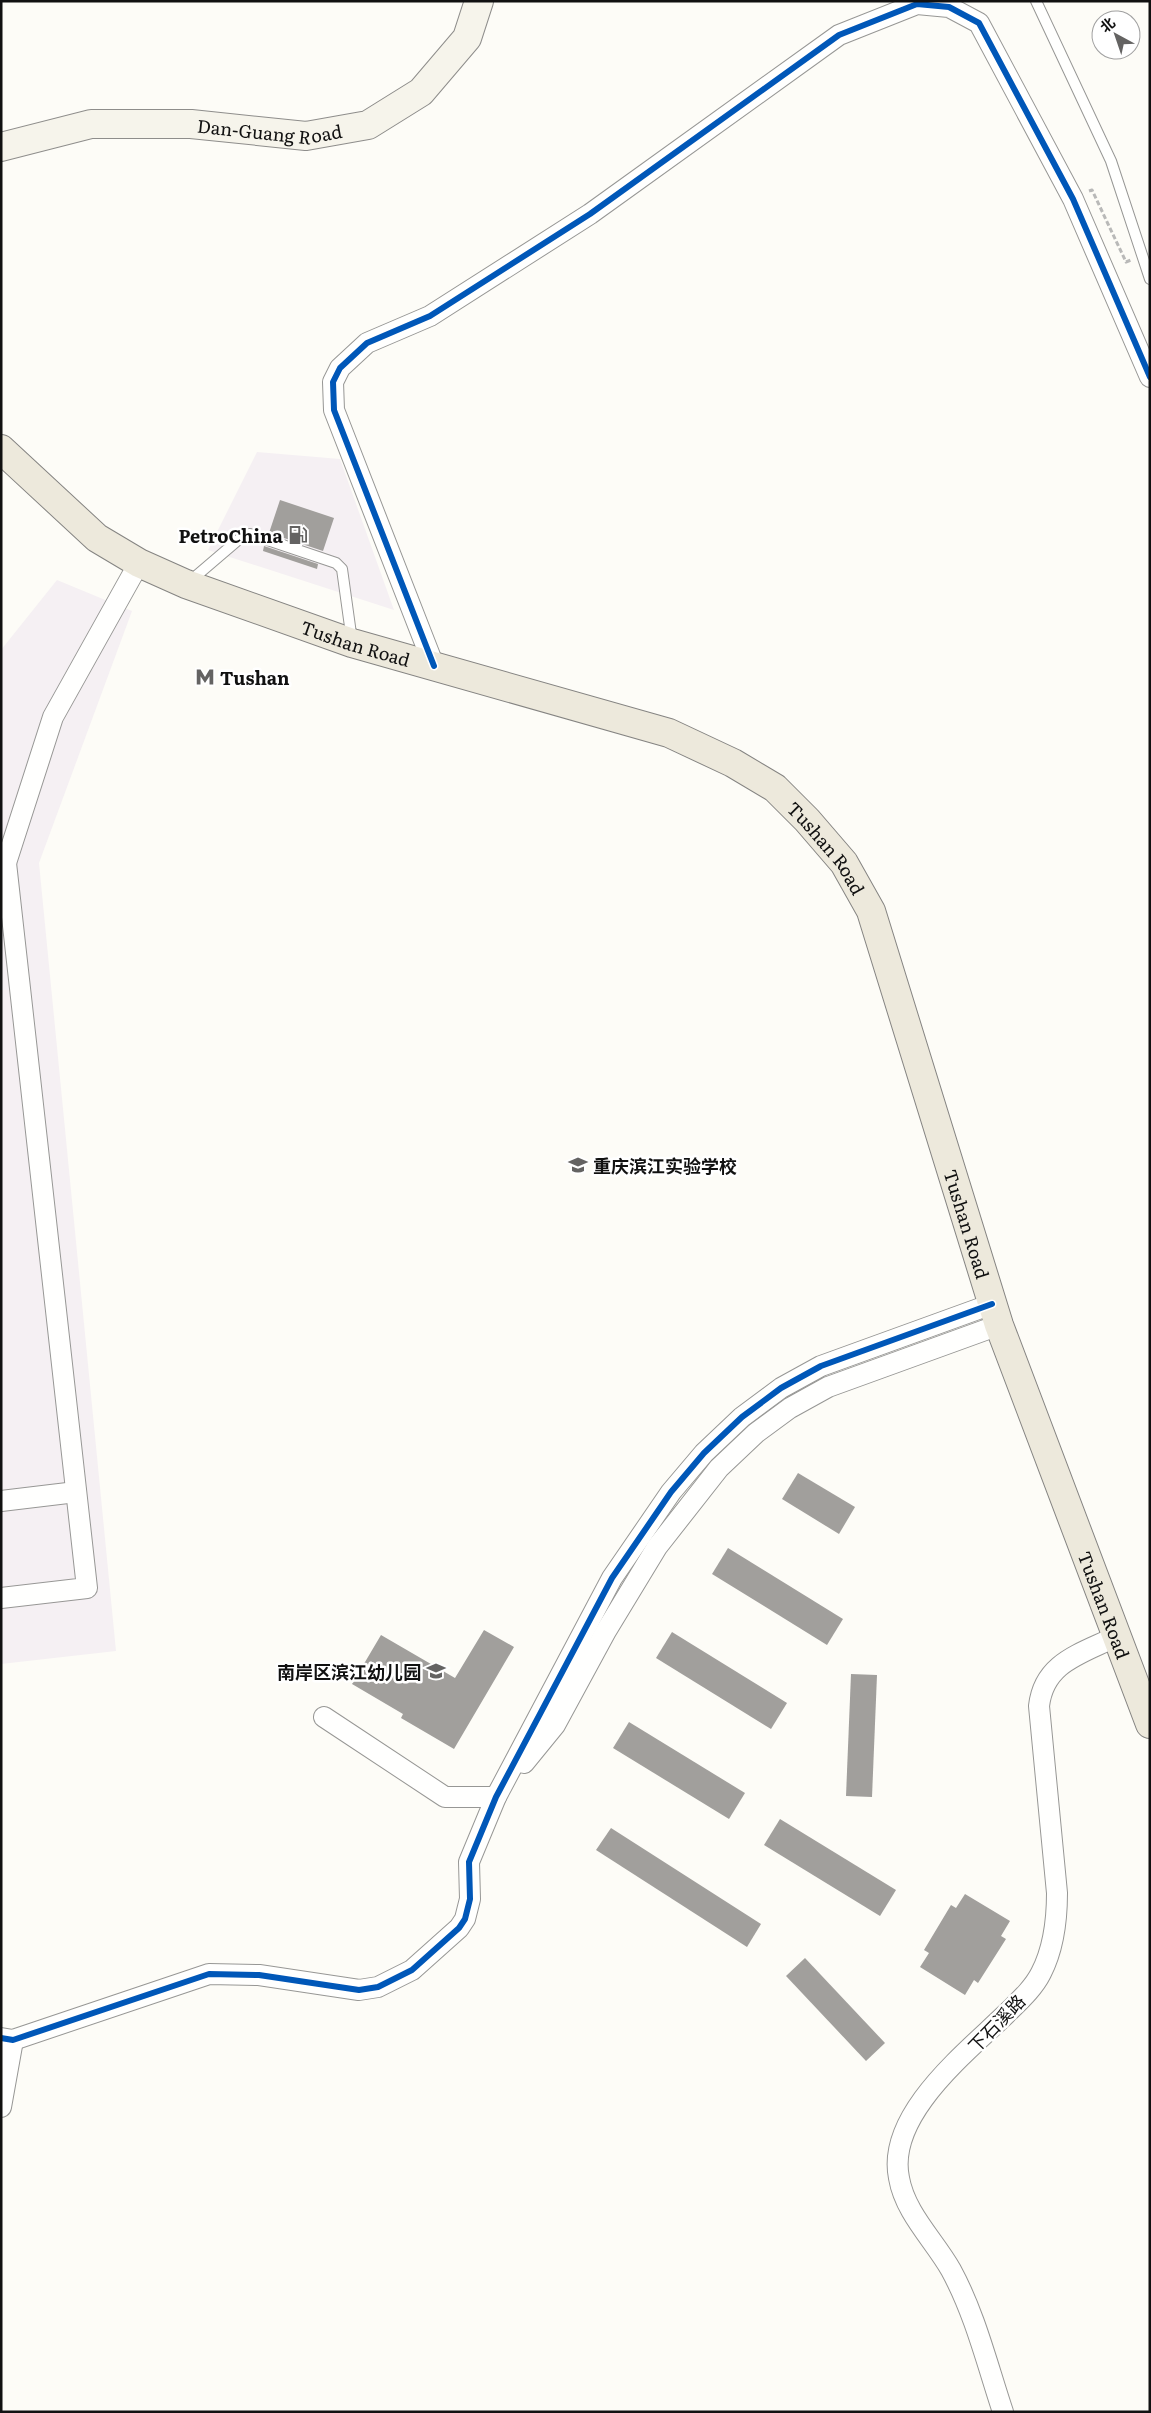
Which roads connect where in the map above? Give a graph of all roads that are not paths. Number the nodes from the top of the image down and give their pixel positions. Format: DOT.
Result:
graph roads {
  1 [pos="479,1"];
  2 [pos="1036,1"];
  3 [pos="1,147"];
  4 [pos="1150,279"];
  5 [pos="1150,377"];
  6 [pos="1,449"];
  7 [pos="139,563"];
  8 [pos="186,584"];
  9 [pos="352,644"];
  10 [pos="434,666"];
  11 [pos="4,863"];
  12 [pos="995,1314"];
  13 [pos="76,1492"];
  14 [pos="1,1501"];
  15 [pos="1,1598"];
  16 [pos="1116,1636"];
  17 [pos="324,1717"];
  18 [pos="1150,1724"];
  19 [pos="496,1797"];
  20 [pos="7,2039"];
  21 [pos="1,2107"];
  22 [pos="1003,2412"];
  1 -- 3 [label="main road, Dan-Guang Road"];
  2 -- 4 [label="lane"];
  5 -- 10 [label="street"];
  6 -- 7 [label="main road, Tushan Road"];
  7 -- 8 [label="main road, Tushan Road"];
  7 -- 11 [label="street"];
  8 -- 9 [label="main road, Tushan Road"];
  8 -- 9 [label="lane"];
  9 -- 10 [label="main road, Tushan Road"];
  10 -- 12 [label="main road, Tushan Road"];
  11 -- 13 [label="street"];
  12 -- 16 [label="main road, Tushan Road"];
  12 -- 19 [label="street"];
  13 -- 14 [label="street"];
  13 -- 15 [label="street"];
  16 -- 18 [label="main road, Tushan Road"];
  16 -- 22 [label="street, 下石溪路"];
  17 -- 19 [label="street"];
  19 -- 20 [label="street"];
  20 -- 21 [label="street"];
}
